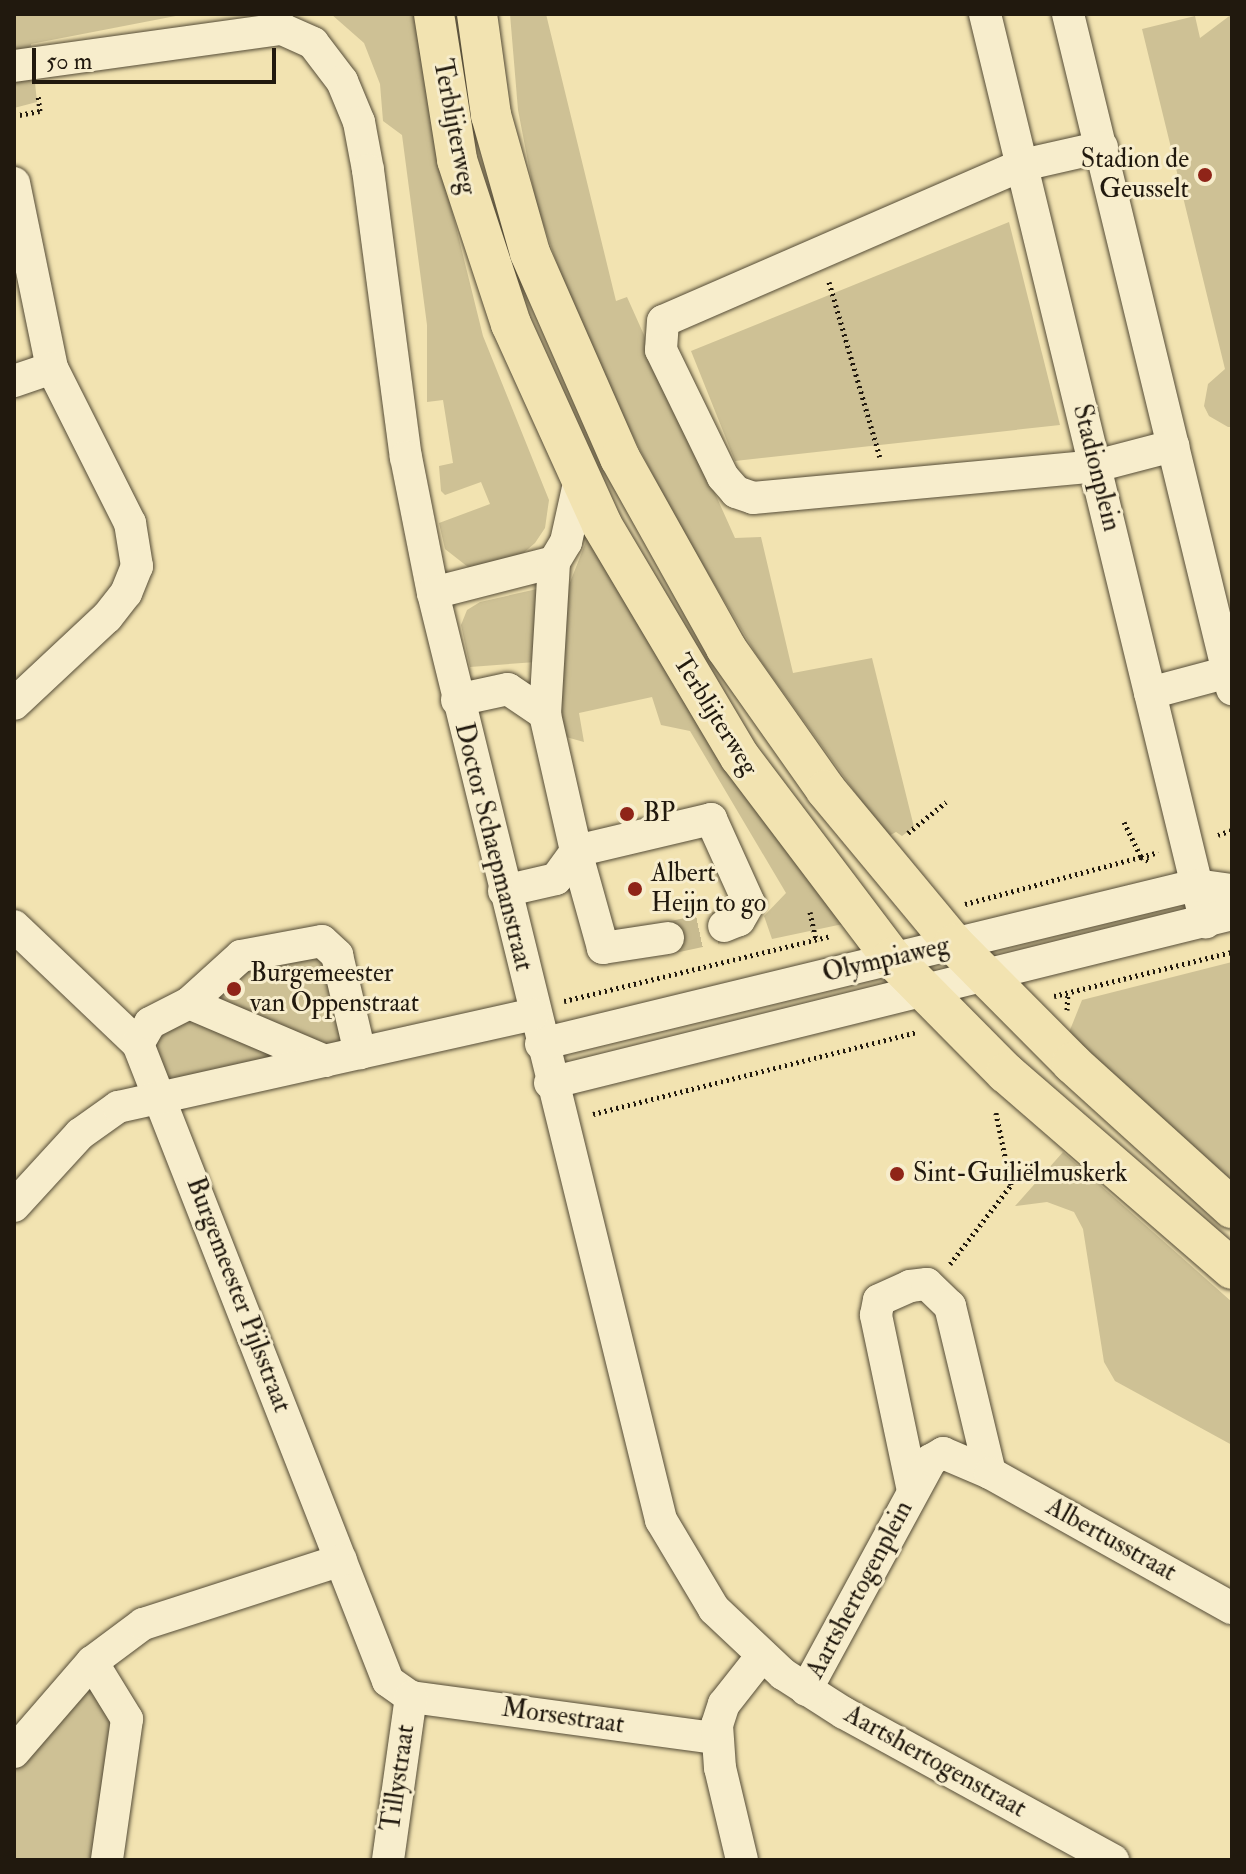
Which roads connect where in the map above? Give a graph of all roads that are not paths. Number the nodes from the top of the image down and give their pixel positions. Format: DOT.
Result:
graph roads {
  1 [pos="434,14"];
  2 [pos="477,14"];
  3 [pos="985,14"];
  4 [pos="1078,16"];
  5 [pos="14,66"];
  6 [pos="1102,147"];
  7 [pos="1022,165"];
  8 [pos="14,183"];
  9 [pos="52,368"];
  10 [pos="14,381"];
  11 [pos="1173,446"];
  12 [pos="1096,466"];
  13 [pos="580,479"];
  14 [pos="554,562"];
  15 [pos="433,593"];
  16 [pos="1231,678"];
  17 [pos="1150,693"];
  18 [pos="457,700"];
  19 [pos="14,704"];
  20 [pos="545,714"];
  21 [pos="576,851"];
  22 [pos="1196,885"];
  23 [pos="1232,890"];
  24 [pos="504,891"];
  25 [pos="1219,919"];
  26 [pos="14,926"];
  27 [pos="724,926"];
  28 [pos="668,938"];
  29 [pos="954,944"];
  30 [pos="892,958"];
  31 [pos="986,978"];
  32 [pos="927,994"];
  33 [pos="189,1003"];
  34 [pos="535,1022"];
  35 [pos="138,1044"];
  36 [pos="360,1053"];
  37 [pos="325,1061"];
  38 [pos="550,1083"];
  39 [pos="161,1098"];
  40 [pos="14,1206"];
  41 [pos="1232,1208"];
  42 [pos="1232,1269"];
  43 [pos="990,1473"];
  44 [pos="913,1491"];
  45 [pos="341,1560"];
  46 [pos="1232,1608"];
  47 [pos="761,1657"];
  48 [pos="92,1662"];
  49 [pos="806,1690"];
  50 [pos="411,1697"];
  51 [pos="716,1738"];
  52 [pos="14,1752"];
  53 [pos="107,1860"];
  54 [pos="388,1860"];
  55 [pos="742,1860"];
  56 [pos="1113,1860"];
  1 -- 13 [label="main road, Terblijterweg"];
  2 -- 29 [label="main road, Terblijterweg"];
  3 -- 7 [label="street, Stadionplein"];
  4 -- 6 [label="street"];
  5 -- 15 [label="street, Doctor Schaepmanstraat"];
  6 -- 7 [label="street"];
  6 -- 11 [label="street"];
  7 -- 12 [label="street, Stadionplein"];
  7 -- 12 [label="street"];
  8 -- 9 [label="street"];
  9 -- 10 [label="street"];
  9 -- 19 [label="street"];
  11 -- 12 [label="street"];
  11 -- 16 [label="street"];
  12 -- 17 [label="street, Stadionplein"];
  13 -- 14 [label="street"];
  13 -- 30 [label="main road, Terblijterweg"];
  14 -- 15 [label="street"];
  14 -- 20 [label="street"];
  15 -- 18 [label="street, Doctor Schaepmanstraat"];
  16 -- 17 [label="street"];
  17 -- 22 [label="street, Stadionplein"];
  18 -- 20 [label="street"];
  18 -- 24 [label="street, Doctor Schaepmanstraat"];
  20 -- 21 [label="street"];
  21 -- 24 [label="street"];
  21 -- 27 [label="street"];
  21 -- 28 [label="street"];
  22 -- 23 [label="street, Olympiaweg"];
  22 -- 25 [label="street, Stadionplein"];
  22 -- 29 [label="street, Olympiaweg"];
  24 -- 34 [label="street, Doctor Schaepmanstraat"];
  25 -- 31 [label="street, Olympiaweg"];
  26 -- 35 [label="street, Burgemeester Pijlsstraat"];
  29 -- 30 [label="street, Olympiaweg"];
  29 -- 31 [label="main road, Terblijterweg"];
  30 -- 32 [label="main road, Terblijterweg"];
  30 -- 34 [label="street, Olympiaweg"];
  31 -- 32 [label="street, Olympiaweg"];
  31 -- 41 [label="main road, Terblijterweg"];
  32 -- 38 [label="street, Olympiaweg"];
  32 -- 42 [label="main road, Terblijterweg"];
  33 -- 35 [label="street"];
  33 -- 36 [label="street"];
  33 -- 37 [label="street"];
  34 -- 36 [label="street"];
  34 -- 38 [label="street, Doctor Schaepmanstraat"];
  35 -- 39 [label="street, Burgemeester Pijlsstraat"];
  36 -- 37 [label="street"];
  37 -- 39 [label="street"];
  38 -- 47 [label="street, Doctor Schaepmanstraat"];
  39 -- 40 [label="street"];
  39 -- 45 [label="street, Burgemeester Pijlsstraat"];
  43 -- 44 [label="street, Aartshertogenplein"];
  43 -- 44 [label="street, Aartshertogenplein"];
  43 -- 46 [label="street, Albertusstraat"];
  44 -- 49 [label="street, Aartshertogenplein"];
  45 -- 48 [label="street"];
  45 -- 50 [label="street, Burgemeester Pijlsstraat"];
  47 -- 49 [label="street, Aartshertogenstraat"];
  47 -- 51 [label="street"];
  48 -- 52 [label="street"];
  48 -- 53 [label="street"];
  49 -- 56 [label="street, Aartshertogenstraat"];
  50 -- 51 [label="street, Morsestraat"];
  50 -- 54 [label="street, Tillystraat"];
  51 -- 55 [label="street"];
}
